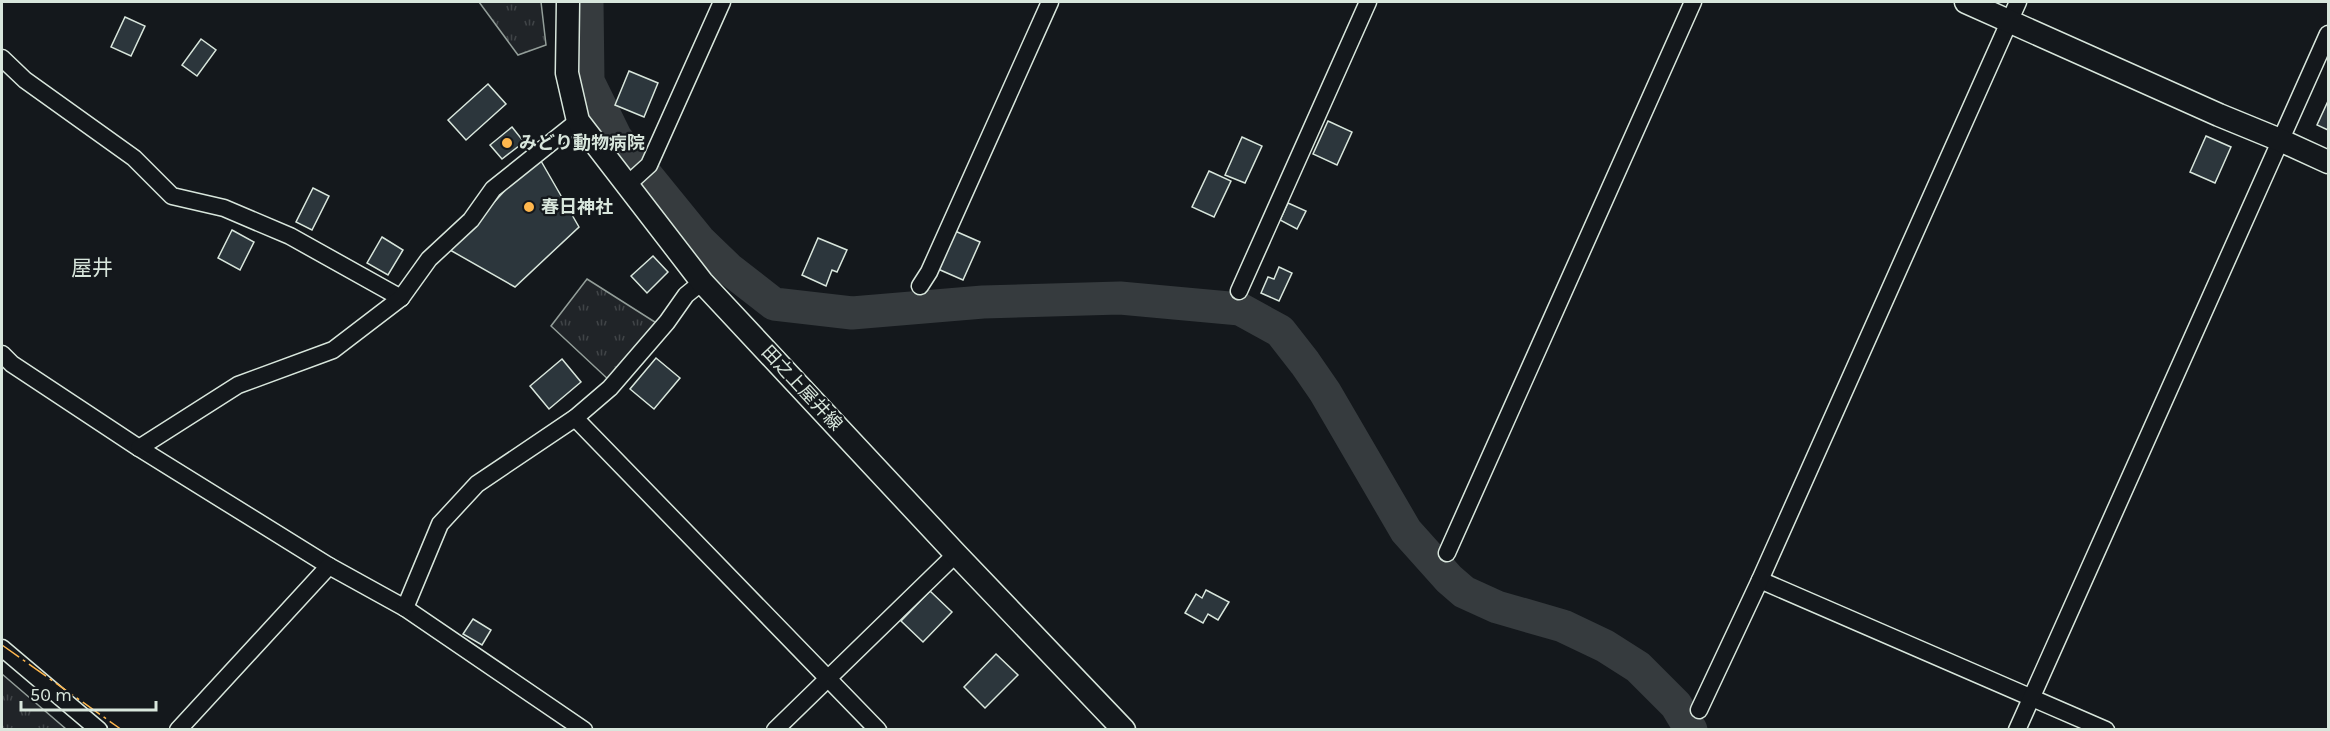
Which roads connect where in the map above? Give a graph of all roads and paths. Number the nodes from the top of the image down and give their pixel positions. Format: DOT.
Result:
graph roads {
  1 [pos="568,2"];
  2 [pos="722,2"];
  3 [pos="1050,2"];
  4 [pos="1368,2"];
  5 [pos="1693,2"];
  6 [pos="1966,2"];
  7 [pos="2014,11"];
  8 [pos="2328,34"];
  9 [pos="2,58"];
  10 [pos="578,121"];
  11 [pos="2280,140"];
  12 [pos="2328,162"];
  13 [pos="627,185"];
  14 [pos="702,282"];
  15 [pos="920,286"];
  16 [pos="1239,291"];
  17 [pos="401,298"];
  18 [pos="2,354"];
  19 [pos="575,418"];
  20 [pos="139,448"];
  21 [pos="1447,553"];
  22 [pos="956,554"];
  23 [pos="330,566"];
  24 [pos="1760,580"];
  25 [pos="405,608"];
  26 [pos="2,648"];
  27 [pos="828,677"];
  28 [pos="2030,698"];
  29 [pos="1699,711"];
  30 [pos="99,729"];
  31 [pos="178,729"];
  32 [pos="584,729"];
  33 [pos="775,729"];
  34 [pos="878,729"];
  35 [pos="1124,729"];
  36 [pos="2017,729"];
  37 [pos="2106,729"];
  1 -- 10 [label="main road, 田之上屋井線"];
  2 -- 13 [label="street"];
  3 -- 15 [label="street"];
  4 -- 16 [label="street"];
  5 -- 21 [label="street"];
  6 -- 7 [label="main road"];
  7 -- 11 [label="main road"];
  7 -- 24 [label="street"];
  8 -- 11 [label="street"];
  9 -- 17 [label="street"];
  10 -- 13 [label="main road, 田之上屋井線"];
  10 -- 17 [label="street"];
  11 -- 12 [label="main road"];
  11 -- 28 [label="street"];
  13 -- 14 [label="main road, 田之上屋井線"];
  14 -- 19 [label="street"];
  14 -- 22 [label="main road, 田之上屋井線"];
  17 -- 20 [label="street"];
  18 -- 20 [label="street"];
  19 -- 25 [label="street"];
  19 -- 27 [label="street"];
  20 -- 23 [label="street"];
  22 -- 27 [label="street"];
  22 -- 35 [label="main road, 田之上屋井線"];
  23 -- 25 [label="street"];
  23 -- 31 [label="street"];
  24 -- 28 [label="street"];
  24 -- 29 [label="street"];
  25 -- 32 [label="street"];
  26 -- 30 [label="street"];
  27 -- 33 [label="street"];
  27 -- 34 [label="street"];
  28 -- 36 [label="street"];
  28 -- 37 [label="street"];
}
